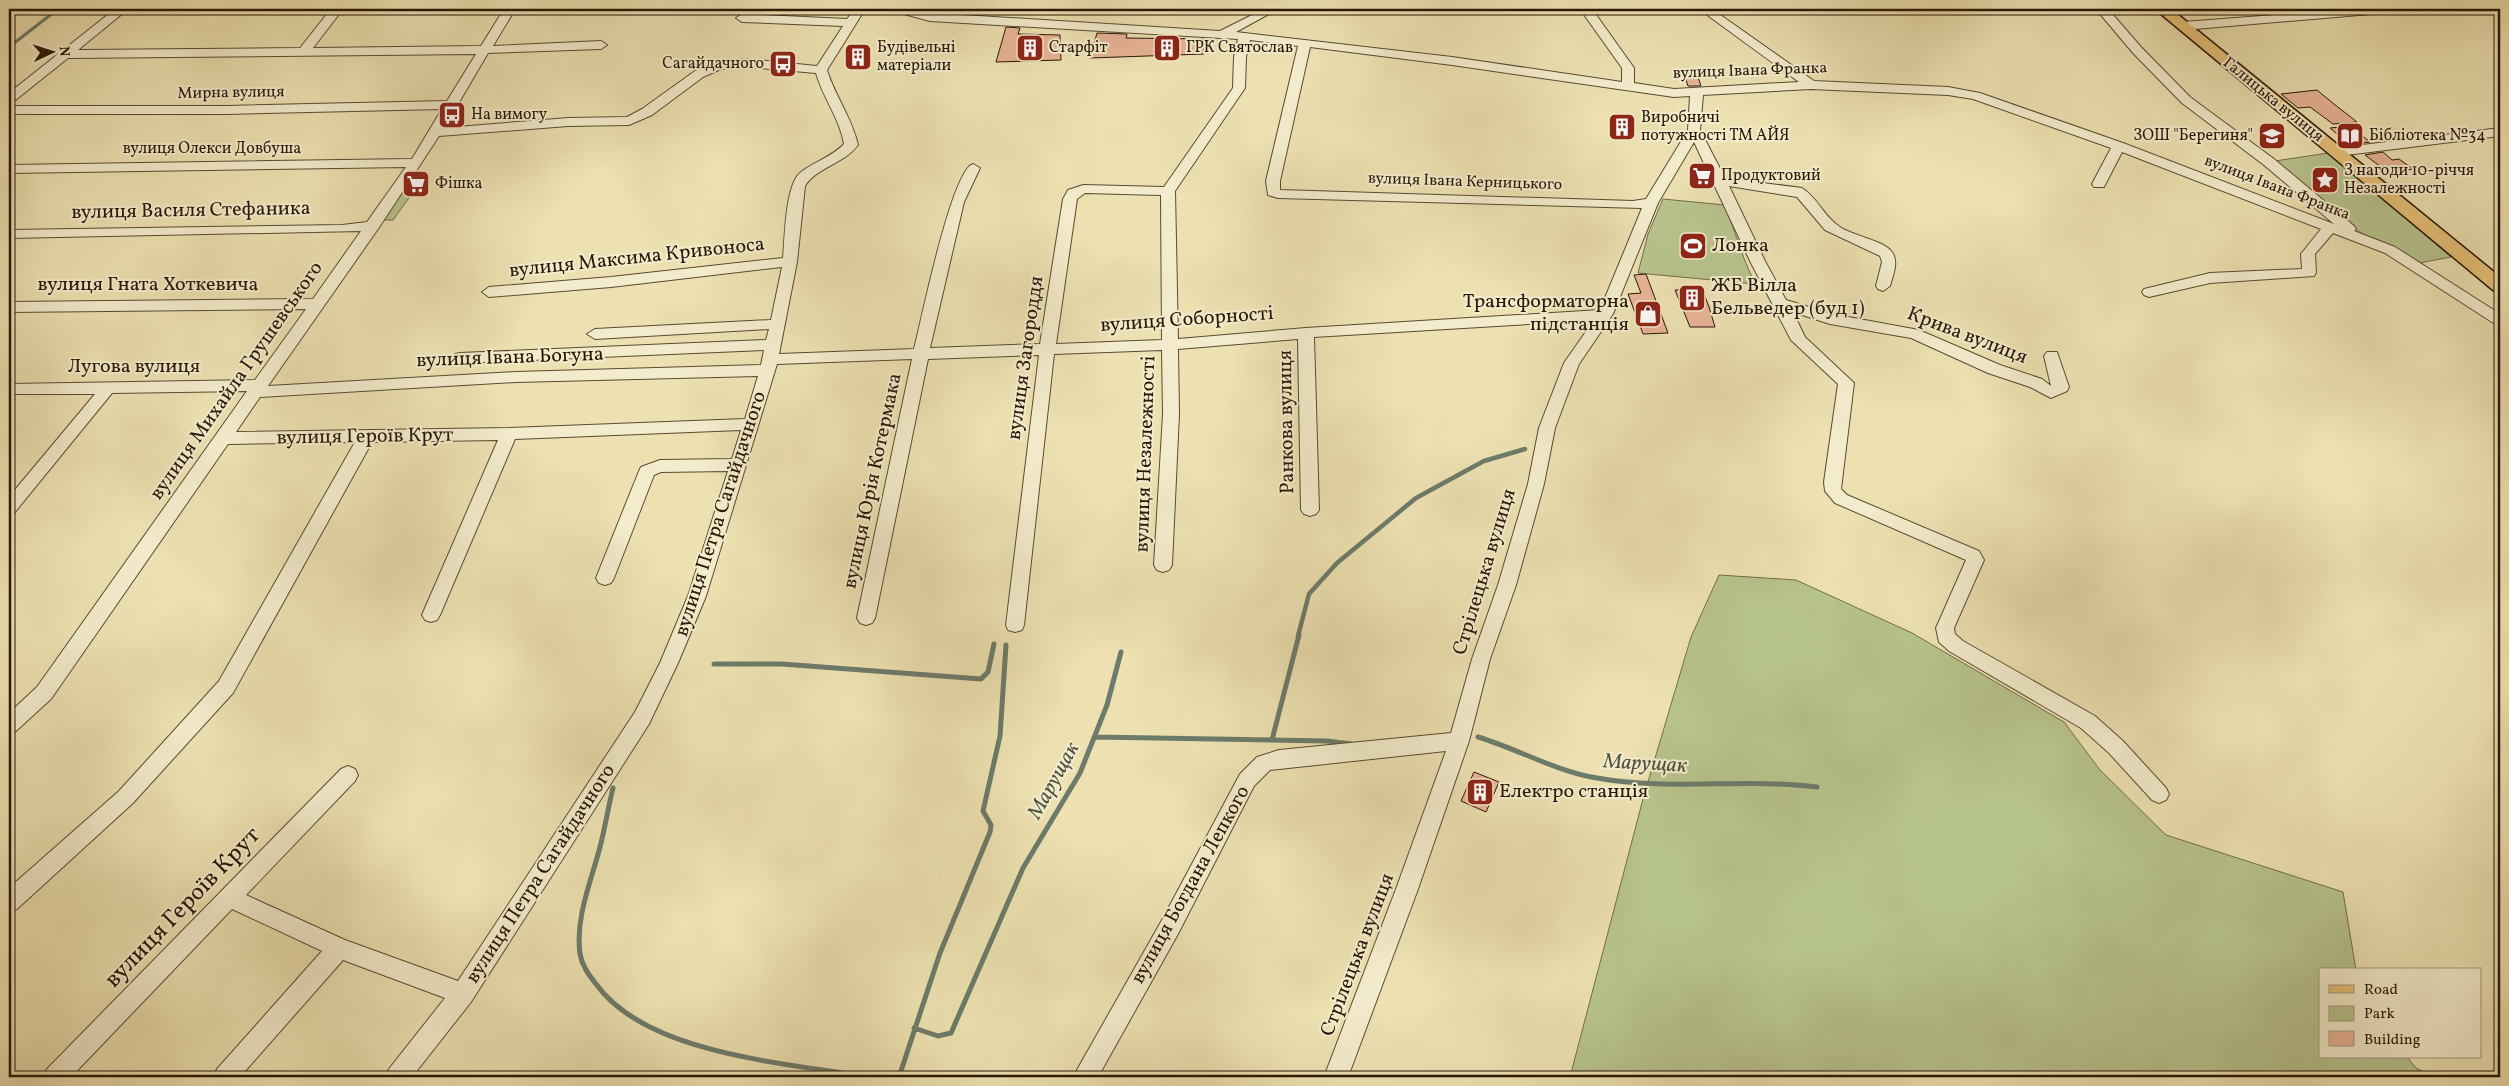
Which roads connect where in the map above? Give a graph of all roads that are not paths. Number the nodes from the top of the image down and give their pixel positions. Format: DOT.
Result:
graph roads {
  1 [pos="122,9"];
  2 [pos="337,9"];
  3 [pos="864,9"];
  4 [pos="897,9"];
  5 [pos="1272,9"];
  6 [pos="1586,9"];
  7 [pos="1705,9"];
  8 [pos="2102,9"];
  9 [pos="2162,9"];
  10 [pos="2395,9"];
  11 [pos="508,11"];
  12 [pos="742,18"];
  13 [pos="850,23"];
  14 [pos="2182,26"];
  15 [pos="1223,34"];
  16 [pos="1246,36"];
  17 [pos="1305,43"];
  18 [pos="601,45"];
  19 [pos="484,50"];
  20 [pos="304,51"];
  21 [pos="68,54"];
  22 [pos="821,70"];
  23 [pos="1811,85"];
  24 [pos="1627,87"];
  25 [pos="1697,93"];
  26 [pos="9,99"];
  27 [pos="453,105"];
  28 [pos="9,110"];
  29 [pos="1694,130"];
  30 [pos="436,132"];
  31 [pos="2500,132"];
  32 [pos="2118,146"];
  33 [pos="2338,152"];
  34 [pos="416,163"];
  35 [pos="973,168"];
  36 [pos="9,169"];
  37 [pos="1720,180"];
  38 [pos="2099,184"];
  39 [pos="1168,190"];
  40 [pos="1651,203"];
  41 [pos="373,226"];
  42 [pos="2330,227"];
  43 [pos="9,234"];
  44 [pos="2364,240"];
  45 [pos="790,262"];
  46 [pos="1882,286"];
  47 [pos="2500,286"];
  48 [pos="488,292"];
  49 [pos="2148,292"];
  50 [pos="1781,303"];
  51 [pos="318,304"];
  52 [pos="9,306"];
  53 [pos="1606,314"];
  54 [pos="2500,322"];
  55 [pos="779,324"];
  56 [pos="1306,333"];
  57 [pos="595,334"];
  58 [pos="1169,345"];
  59 [pos="1048,350"];
  60 [pos="921,352"];
  61 [pos="2052,356"];
  62 [pos="460,358"];
  63 [pos="771,358"];
  64 [pos="108,388"];
  65 [pos="257,388"];
  66 [pos="9,389"];
  67 [pos="751,424"];
  68 [pos="509,434"];
  69 [pos="367,436"];
  70 [pos="221,438"];
  71 [pos="737,465"];
  72 [pos="9,508"];
  73 [pos="1310,510"];
  74 [pos="1163,565"];
  75 [pos="605,578"];
  76 [pos="431,615"];
  77 [pos="866,618"];
  78 [pos="1015,625"];
  79 [pos="9,725"];
  80 [pos="1459,741"];
  81 [pos="348,775"];
  82 [pos="2159,794"];
  83 [pos="231,898"];
  84 [pos="9,902"];
  85 [pos="339,948"];
  86 [pos="463,994"];
  87 [pos="55,1077"];
  88 [pos="225,1077"];
  89 [pos="397,1077"];
  90 [pos="1085,1077"];
  91 [pos="1336,1077"];
  1 -- 21 [label="street"];
  2 -- 20 [label="street"];
  3 -- 13 [label="street"];
  4 -- 15 [label="street, вулиця Івана Франка"];
  5 -- 15 [label="street"];
  6 -- 24 [label="street"];
  7 -- 23 [label="street"];
  8 -- 44 [label="street"];
  9 -- 14 [label="main road, Галицька вулиця"];
  10 -- 14 [label="street"];
  11 -- 19 [label="street, вулиця Михайла Грушевського"];
  12 -- 13 [label="street"];
  13 -- 22 [label="street"];
  14 -- 33 [label="main road, Галицька вулиця"];
  15 -- 16 [label="street, вулиця Івана Франка"];
  16 -- 17 [label="street, вулиця Івана Франка"];
  16 -- 39 [label="street"];
  17 -- 24 [label="street, вулиця Івана Франка"];
  17 -- 40 [label="street, вулиця Івана Керницького"];
  18 -- 19 [label="street"];
  19 -- 20 [label="street"];
  19 -- 27 [label="street, вулиця Михайла Грушевського"];
  20 -- 21 [label="street"];
  21 -- 26 [label="street"];
  22 -- 30 [label="street"];
  22 -- 45 [label="street, вулиця Петра Сагайдачного"];
  23 -- 25 [label="street, вулиця Івана Франка"];
  23 -- 32 [label="street, вулиця Івана Франка"];
  24 -- 25 [label="street, вулиця Івана Франка"];
  25 -- 29 [label="street, Стрілецька вулиця"];
  27 -- 28 [label="street, Мирна вулиця"];
  27 -- 30 [label="street, вулиця Михайла Грушевського"];
  29 -- 37 [label="street"];
  29 -- 40 [label="street, Стрілецька вулиця"];
  30 -- 34 [label="street, вулиця Михайла Грушевського"];
  31 -- 33 [label="street"];
  32 -- 38 [label="street"];
  32 -- 42 [label="street, вулиця Івана Франка"];
  33 -- 47 [label="main road, Галицька вулиця"];
  34 -- 36 [label="street, вулиця Олекси Довбуша"];
  34 -- 41 [label="street, вулиця Михайла Грушевського"];
  35 -- 60 [label="street, вулиця Юрія Котермака"];
  37 -- 46 [label="street"];
  37 -- 50 [label="street"];
  39 -- 58 [label="street, вулиця Незалежності"];
  39 -- 59 [label="street, вулиця Загороддя"];
  40 -- 53 [label="street, Стрілецька вулиця"];
  41 -- 43 [label="street, вулиця Василя Стефаника"];
  41 -- 51 [label="street, вулиця Михайла Грушевського"];
  42 -- 44 [label="street, вулиця Івана Франка"];
  42 -- 49 [label="street"];
  44 -- 54 [label="street, вулиця Івана Франка"];
  45 -- 48 [label="street, вулиця Максима Кривоноса"];
  45 -- 55 [label="street, вулиця Петра Сагайдачного"];
  50 -- 61 [label="street, Крива вулиця"];
  50 -- 82 [label="street"];
  51 -- 52 [label="street, вулиця Гната Хоткевича"];
  51 -- 65 [label="street, вулиця Михайла Грушевського"];
  53 -- 56 [label="street, вулиця Соборності"];
  53 -- 80 [label="street, Стрілецька вулиця"];
  55 -- 57 [label="street"];
  55 -- 63 [label="street, вулиця Петра Сагайдачного"];
  56 -- 58 [label="street, вулиця Соборності"];
  56 -- 73 [label="street, Ранкова вулиця"];
  58 -- 59 [label="street, вулиця Соборності"];
  58 -- 74 [label="street, вулиця Незалежності"];
  59 -- 60 [label="street, вулиця Соборності"];
  59 -- 78 [label="street, вулиця Загороддя"];
  60 -- 63 [label="street, вулиця Соборності"];
  60 -- 77 [label="street, вулиця Юрія Котермака"];
  62 -- 63 [label="street"];
  63 -- 65 [label="street, вулиця Івана Богуна"];
  63 -- 67 [label="street, вулиця Петра Сагайдачного"];
  64 -- 65 [label="street, Лугова вулиця"];
  64 -- 66 [label="street, Лугова вулиця"];
  64 -- 72 [label="street"];
  65 -- 70 [label="street, вулиця Михайла Грушевського"];
  67 -- 68 [label="street, вулиця Героїв Крут"];
  67 -- 71 [label="street, вулиця Петра Сагайдачного"];
  68 -- 69 [label="street, вулиця Героїв Крут"];
  68 -- 76 [label="street"];
  69 -- 70 [label="street, вулиця Героїв Крут"];
  69 -- 84 [label="street"];
  70 -- 79 [label="street, вулиця Михайла Грушевського"];
  71 -- 75 [label="street"];
  71 -- 86 [label="street, вулиця Петра Сагайдачного"];
  80 -- 90 [label="street, вулиця Богдана Лепкого"];
  80 -- 91 [label="street, Стрілецька вулиця"];
  81 -- 83 [label="street, вулиця Героїв Крут"];
  83 -- 85 [label="street, вулиця Петра Сагайдачного"];
  83 -- 87 [label="street, вулиця Героїв Крут"];
  85 -- 86 [label="street, вулиця Петра Сагайдачного"];
  85 -- 88 [label="street"];
  86 -- 89 [label="street, вулиця Петра Сагайдачного"];
}
